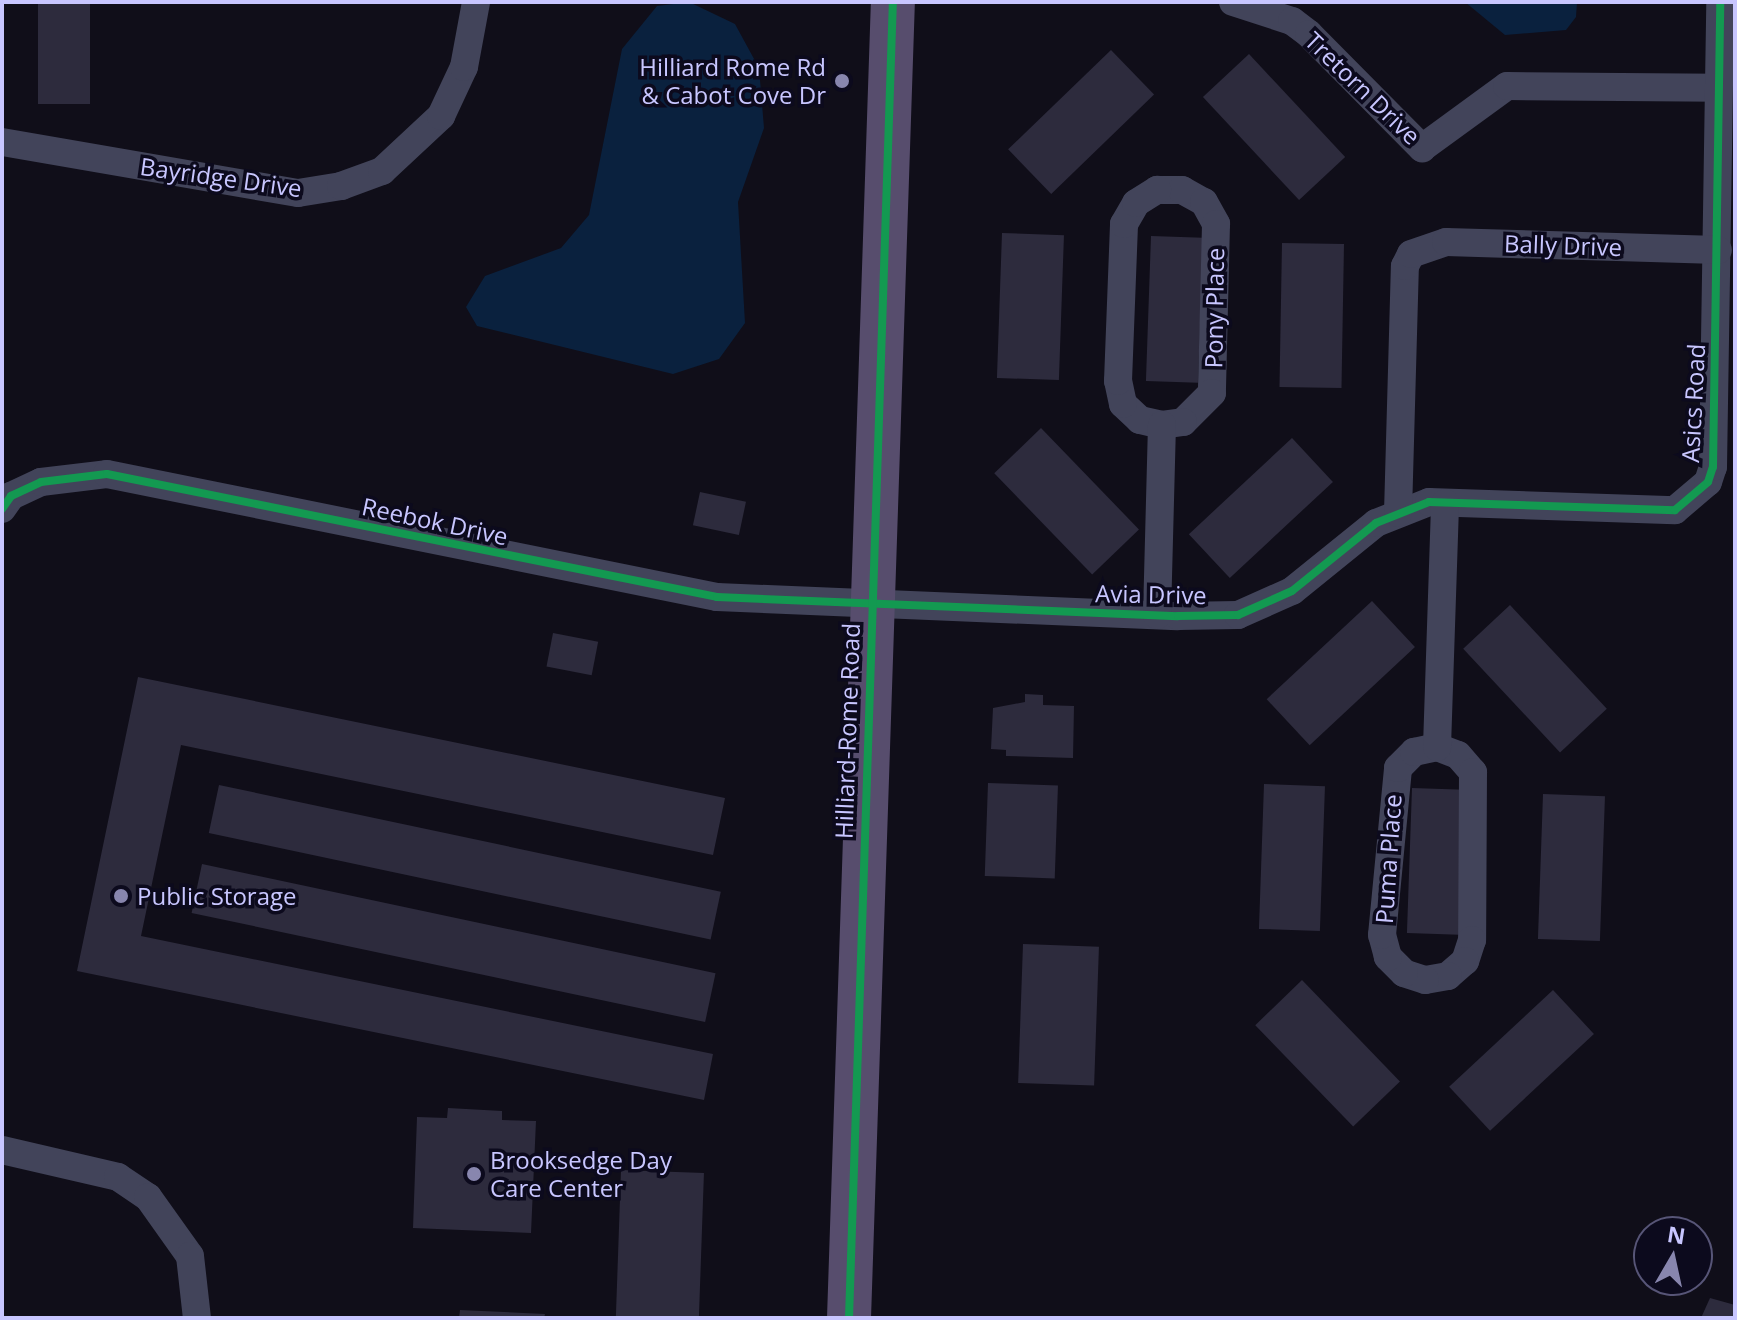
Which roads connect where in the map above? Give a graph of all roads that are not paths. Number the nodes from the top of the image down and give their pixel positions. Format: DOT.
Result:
graph roads {
  1 [pos="476,2"];
  2 [pos="893,2"];
  3 [pos="1233,2"];
  4 [pos="1720,2"];
  5 [pos="1718,88"];
  6 [pos="2,142"];
  7 [pos="1718,250"];
  8 [pos="1162,425"];
  9 [pos="5,497"];
  10 [pos="1445,503"];
  11 [pos="1398,513"];
  12 [pos="871,602"];
  13 [pos="1157,615"];
  14 [pos="1437,747"];
  15 [pos="2,1150"];
  16 [pos="197,1318"];
  17 [pos="849,1318"];
  1 -- 6 [label="street, Bayridge Drive"];
  2 -- 12 [label="main road, Hilliard-Rome Road"];
  3 -- 5 [label="street, Tretorn Drive"];
  4 -- 5 [label="street, Asics Road"];
  5 -- 7 [label="street, Asics Road"];
  7 -- 10 [label="street, Asics Road"];
  7 -- 11 [label="street, Bally Drive"];
  8 -- 8 [label="street, Pony Place"];
  8 -- 13 [label="street"];
  9 -- 12 [label="street, Reebok Drive"];
  10 -- 11 [label="street, Asics Road"];
  10 -- 14 [label="street"];
  11 -- 13 [label="street, Avia Drive"];
  12 -- 13 [label="street, Avia Drive"];
  12 -- 17 [label="main road, Hilliard-Rome Road"];
  14 -- 14 [label="street, Puma Place"];
  15 -- 16 [label="street"];
}
